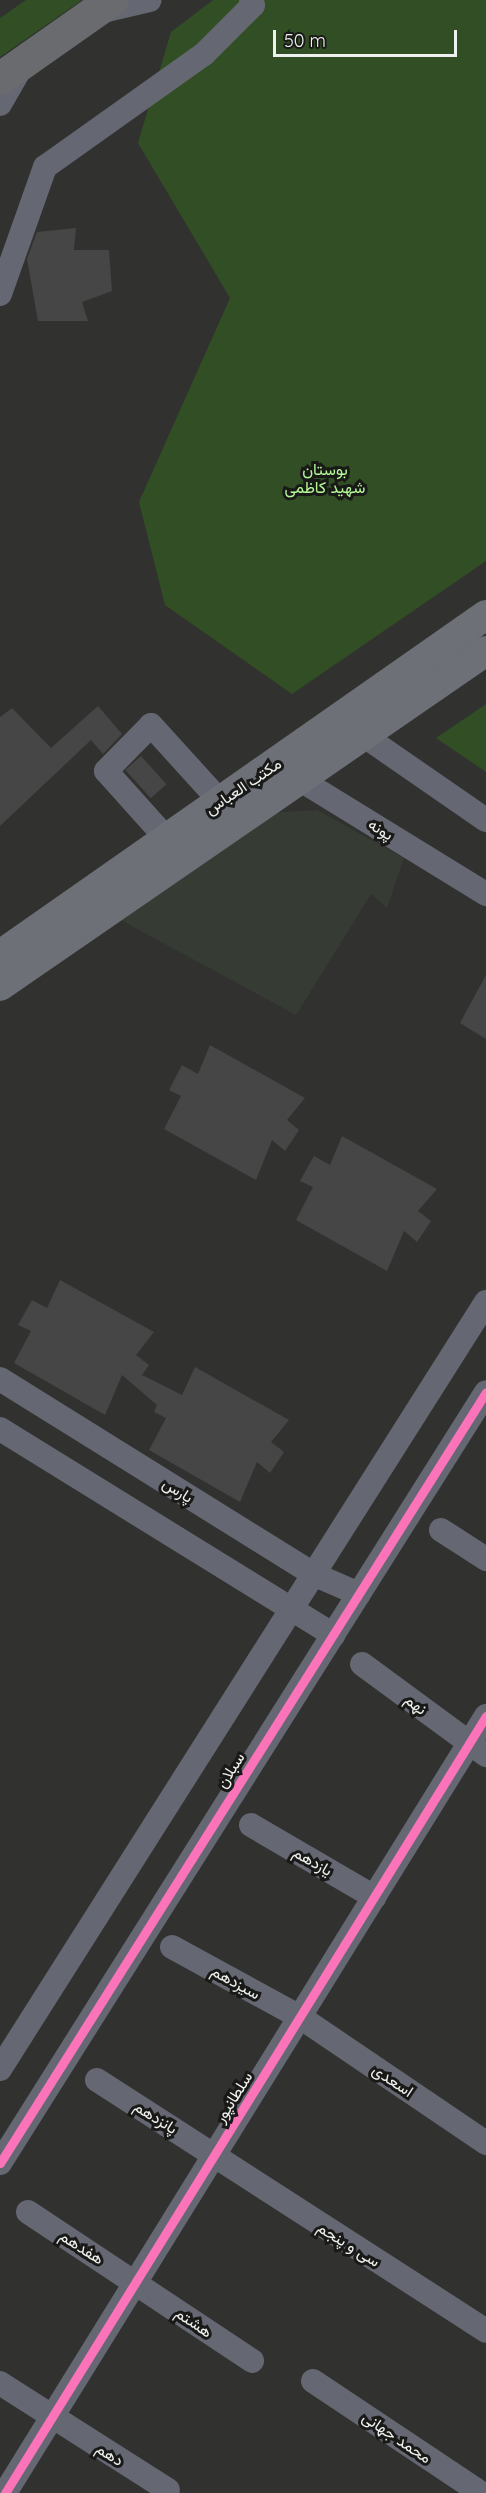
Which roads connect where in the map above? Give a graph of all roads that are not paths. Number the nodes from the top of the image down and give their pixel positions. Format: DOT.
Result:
graph roads {
  1 [pos="150,0"];
  2 [pos="254,2"];
  3 [pos="102,7"];
  4 [pos="12,70"];
  5 [pos="0,104"];
  6 [pos="0,294"];
  7 [pos="486,615"];
  8 [pos="486,651"];
  9 [pos="352,727"];
  10 [pos="288,772"];
  11 [pos="219,801"];
  12 [pos="486,820"];
  13 [pos="167,838"];
  14 [pos="138,875"];
  15 [pos="486,894"];
  16 [pos="0,955"];
  17 [pos="0,986"];
  18 [pos="486,1302"];
  19 [pos="0,1379"];
  20 [pos="486,1392"];
  21 [pos="0,1429"];
  22 [pos="441,1530"];
  23 [pos="486,1559"];
  24 [pos="314,1574"];
  25 [pos="359,1594"];
  26 [pos="290,1611"];
  27 [pos="333,1635"];
  28 [pos="362,1664"];
  29 [pos="486,1716"];
  30 [pos="478,1749"];
  31 [pos="251,1825"];
  32 [pos="374,1897"];
  33 [pos="172,1947"];
  34 [pos="300,2017"];
  35 [pos="0,2069"];
  36 [pos="97,2080"];
  37 [pos="486,2143"];
  38 [pos="215,2154"];
  39 [pos="0,2163"];
  40 [pos="28,2212"];
  41 [pos="136,2282"];
  42 [pos="486,2331"];
  43 [pos="252,2361"];
  44 [pos="313,2381"];
  45 [pos="0,2383"];
  46 [pos="51,2418"];
  47 [pos="168,2490"];
  48 [pos="5,2493"];
  49 [pos="481,2493"];
  1 -- 3 [label="street"];
  2 -- 6 [label="street"];
  3 -- 4 [label="highway"];
  4 -- 5 [label="street"];
  7 -- 9 [label="main road, مکتب العباس"];
  8 -- 9 [label="main road, مکتب العباس"];
  9 -- 10 [label="main road, مکتب العباس"];
  9 -- 12 [label="street"];
  10 -- 11 [label="main road, مکتب العباس"];
  10 -- 14 [label="main road, مکتب العباس"];
  10 -- 15 [label="street, پونه"];
  11 -- 13 [label="main road, مکتب العباس"];
  11 -- 13 [label="street"];
  13 -- 14 [label="main road, مکتب العباس"];
  14 -- 16 [label="main road, مکتب العباس"];
  14 -- 17 [label="main road, مکتب العباس"];
  18 -- 24 [label="street, سبلان"];
  19 -- 24 [label="street, پارس"];
  20 -- 25 [label="street, سبلان"];
  21 -- 26 [label="street"];
  22 -- 23 [label="street"];
  24 -- 25 [label="street, پارس"];
  24 -- 26 [label="street, سبلان"];
  25 -- 27 [label="street, سبلان"];
  26 -- 27 [label="street"];
  26 -- 35 [label="street, سبلان"];
  27 -- 39 [label="street, سبلان"];
  28 -- 30 [label="street, نهم"];
  29 -- 30 [label="street, سلطانپور"];
  30 -- 32 [label="street, سلطانپور"];
  31 -- 32 [label="street, یازدهم"];
  32 -- 34 [label="street, سلطانپور"];
  33 -- 34 [label="street, سیزدهم"];
  34 -- 37 [label="street, اسعدی"];
  34 -- 38 [label="street, سلطانپور"];
  36 -- 38 [label="street, پانزدهم"];
  38 -- 41 [label="street, سلطانپور"];
  38 -- 42 [label="street, سی و پنجم"];
  40 -- 41 [label="street, هفدهم"];
  41 -- 43 [label="street, هشتم"];
  41 -- 46 [label="street, سلطانپور"];
  44 -- 49 [label="street, محمد جهانی"];
  45 -- 46 [label="street, دهم"];
  46 -- 47 [label="street, دهم"];
  46 -- 48 [label="street, سلطانپور"];
}
